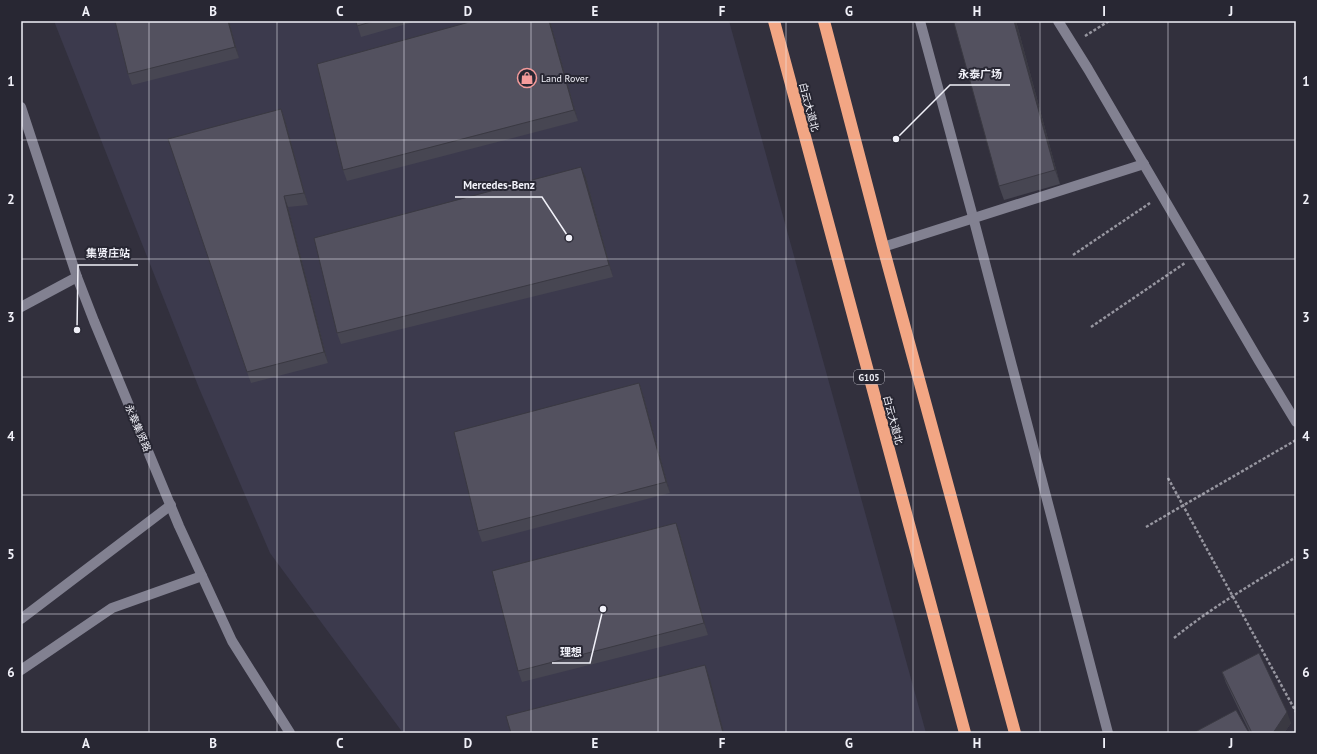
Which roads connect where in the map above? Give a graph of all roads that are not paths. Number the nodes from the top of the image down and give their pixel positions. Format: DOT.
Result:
graph roads {
  1 [pos="774,21"];
  2 [pos="824,21"];
  3 [pos="920,21"];
  4 [pos="1058,21"];
  5 [pos="21,107"];
  6 [pos="1144,164"];
  7 [pos="974,217"];
  8 [pos="883,247"];
  9 [pos="77,277"];
  10 [pos="21,308"];
  11 [pos="1296,422"];
  12 [pos="171,505"];
  13 [pos="202,576"];
  14 [pos="21,619"];
  15 [pos="21,670"];
  16 [pos="290,733"];
  17 [pos="965,733"];
  18 [pos="1015,733"];
  19 [pos="1108,733"];
  1 -- 17 [label="highway, 白云大道北 / G105"];
  2 -- 8 [label="highway"];
  3 -- 7 [label="street"];
  4 -- 6 [label="street"];
  5 -- 9 [label="street, 永泰集贤路"];
  6 -- 7 [label="street"];
  6 -- 11 [label="street"];
  7 -- 8 [label="street"];
  7 -- 19 [label="street"];
  8 -- 18 [label="highway"];
  9 -- 10 [label="street"];
  9 -- 12 [label="street, 永泰集贤路"];
  12 -- 13 [label="street, 永泰集贤路"];
  12 -- 14 [label="street"];
  13 -- 15 [label="street"];
  13 -- 16 [label="street, 永泰集贤路"];
}
